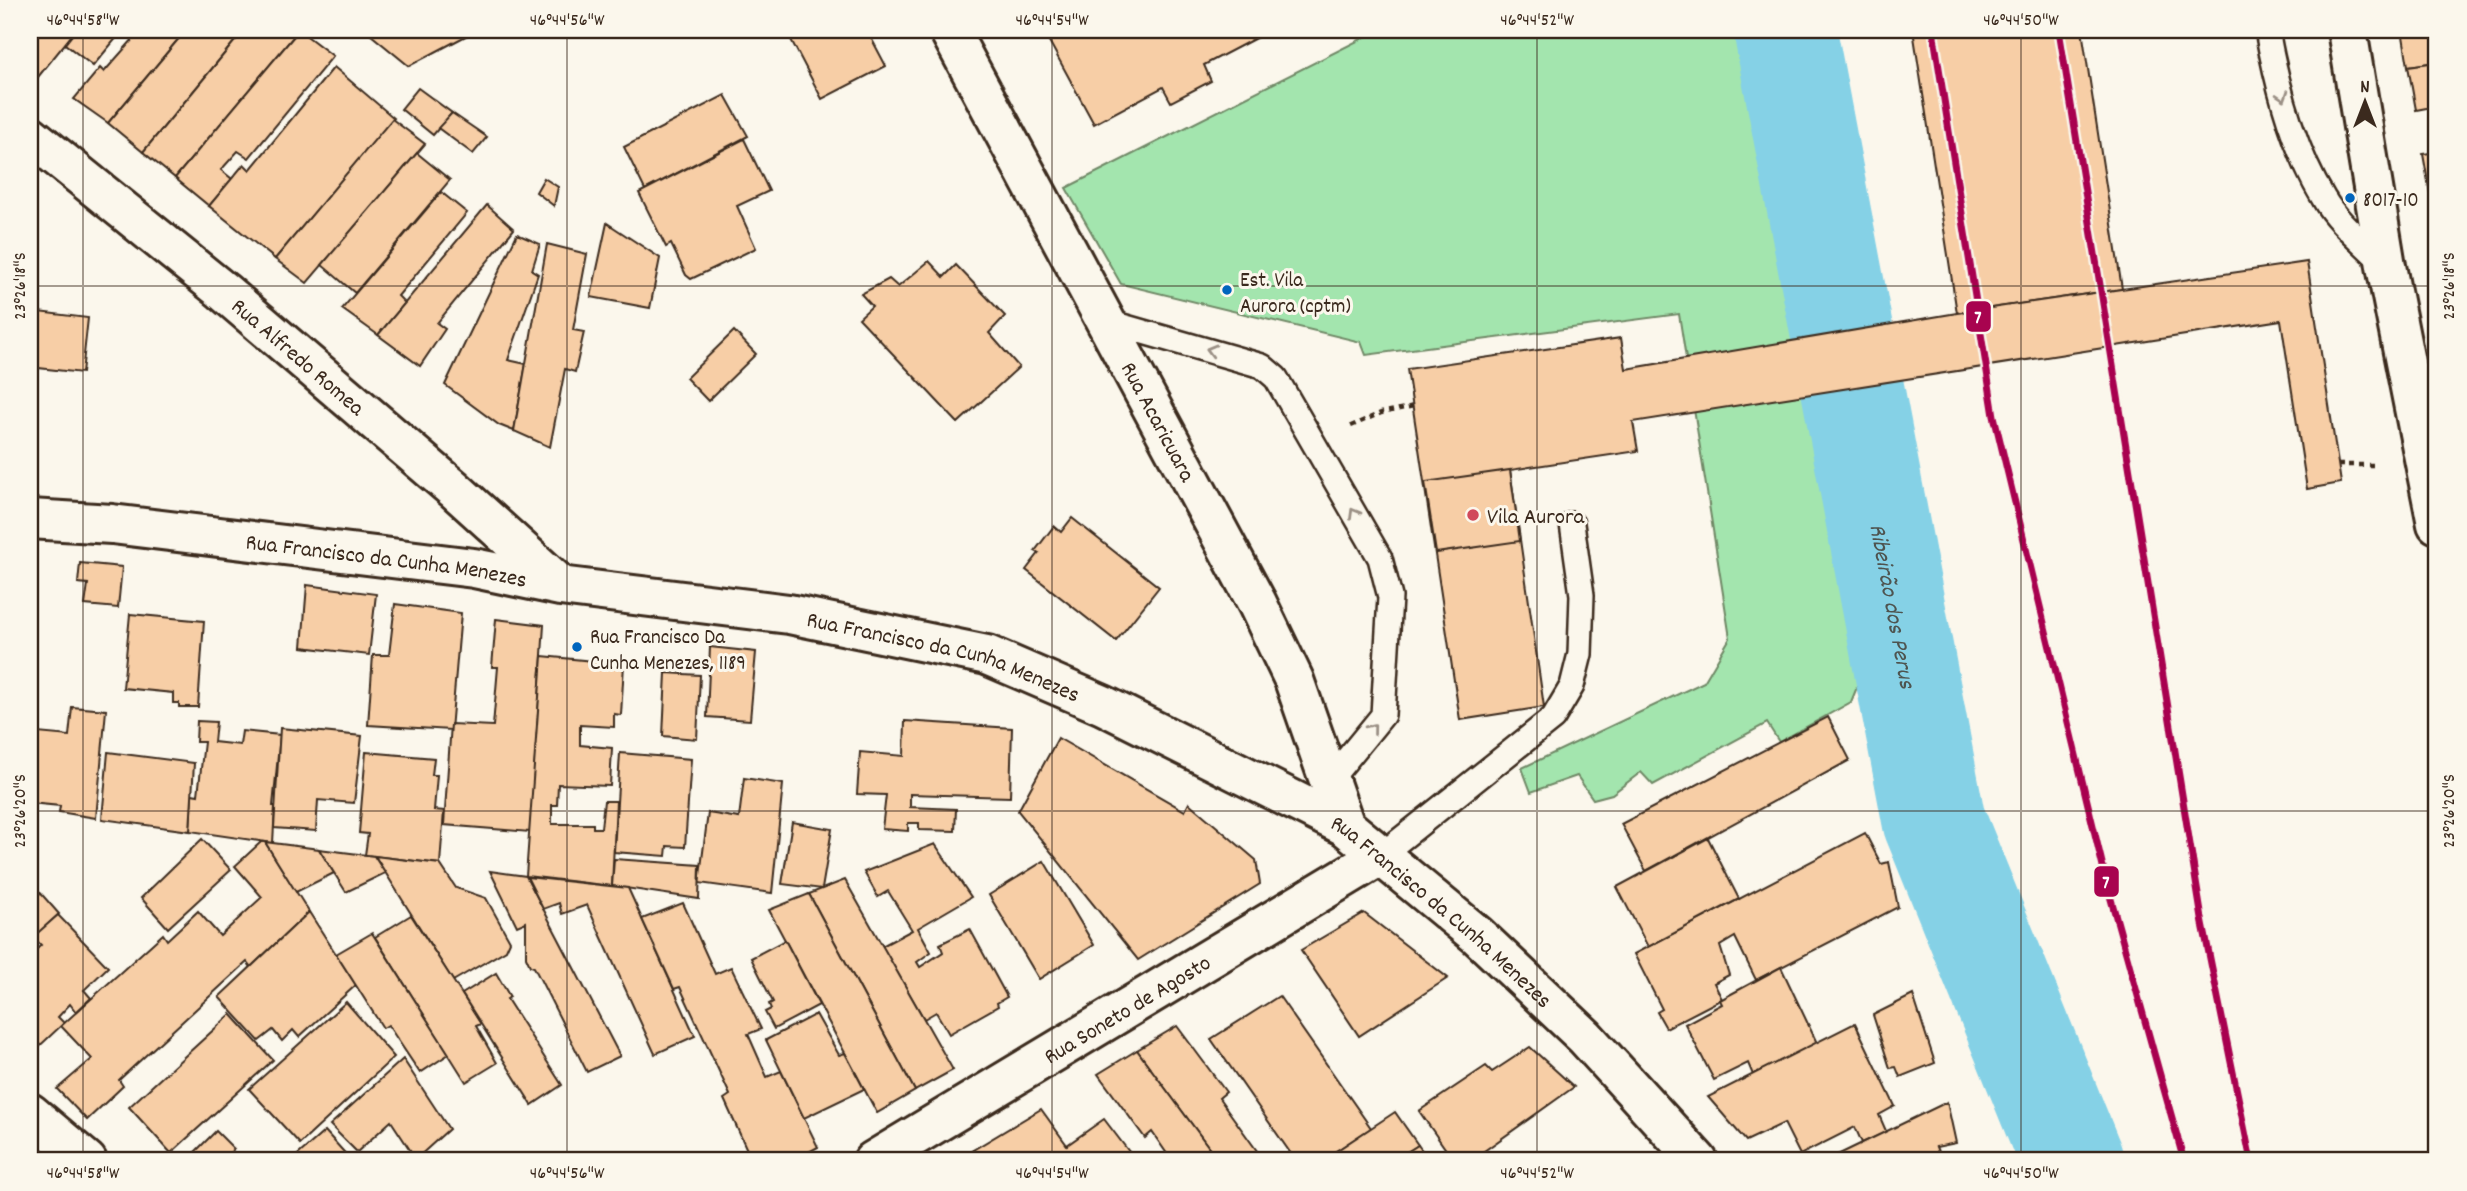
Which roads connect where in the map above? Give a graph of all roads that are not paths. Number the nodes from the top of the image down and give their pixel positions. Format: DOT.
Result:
graph roads {
  1 [pos="949,30"];
  2 [pos="2267,30"];
  3 [pos="2347,30"];
  4 [pos="30,135"];
  5 [pos="2386,266"];
  6 [pos="1105,321"];
  7 [pos="30,519"];
  8 [pos="1572,524"];
  9 [pos="2437,524"];
  10 [pos="560,586"];
  11 [pos="1329,781"];
  12 [pos="1345,826"];
  13 [pos="1380,856"];
  14 [pos="30,1113"];
  15 [pos="87,1161"];
  16 [pos="873,1161"];
  17 [pos="1698,1161"];
  1 -- 6 [label="street, Rua Acaricuara"];
  2 -- 5 [label="lane, one-way"];
  3 -- 5 [label="street"];
  4 -- 10 [label="street, Rua Alfredo Romea"];
  5 -- 9 [label="street"];
  6 -- 11 [label="street, Rua Acaricuara"];
  11 -- 6 [label="lane, one-way"];
  7 -- 10 [label="street, Rua Francisco da Cunha Menezes"];
  8 -- 13 [label="lane"];
  10 -- 12 [label="street, Rua Francisco da Cunha Menezes"];
  11 -- 12 [label="street, Rua Acaricuara"];
  12 -- 13 [label="street, Rua Francisco da Cunha Menezes"];
  13 -- 16 [label="street, Rua Soneto de Agosto"];
  13 -- 17 [label="street, Rua Francisco da Cunha Menezes"];
  14 -- 15 [label="street"];
}
